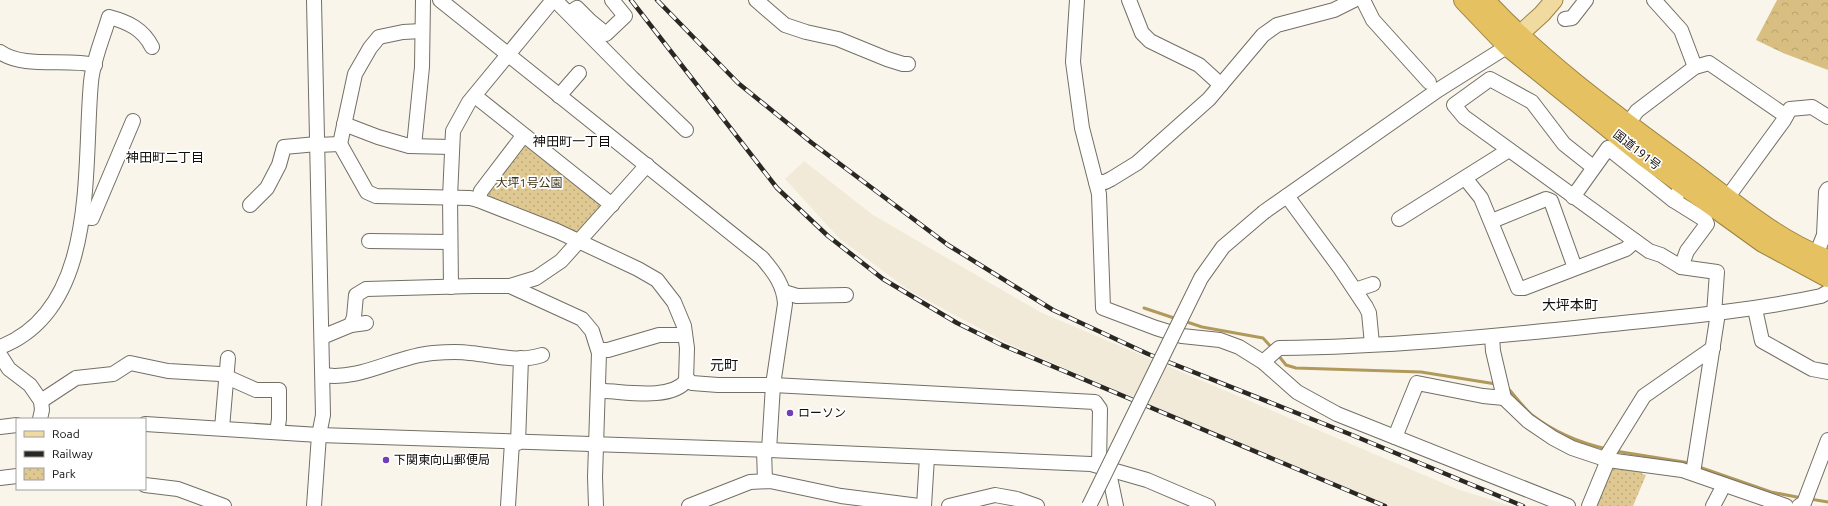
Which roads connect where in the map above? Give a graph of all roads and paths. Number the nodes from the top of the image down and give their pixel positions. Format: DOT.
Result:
graph roads {
  1 [pos="314,0"];
  2 [pos="423,0"];
  3 [pos="440,0"];
  4 [pos="554,0"];
  5 [pos="612,0"];
  6 [pos="756,0"];
  7 [pos="1077,0"];
  8 [pos="1129,0"];
  9 [pos="1354,0"];
  10 [pos="1363,0"];
  11 [pos="1464,0"];
  12 [pos="1484,0"];
  13 [pos="1554,0"];
  14 [pos="1593,0"];
  15 [pos="1655,0"];
  16 [pos="1581,3"];
  17 [pos="569,13"];
  18 [pos="1563,21"];
  19 [pos="422,31"];
  20 [pos="1514,41"];
  21 [pos="152,47"];
  22 [pos="0,52"];
  23 [pos="508,56"];
  24 [pos="908,64"];
  25 [pos="94,65"];
  26 [pos="1695,67"];
  27 [pos="579,73"];
  28 [pos="1429,82"];
  29 [pos="1221,85"];
  30 [pos="475,96"];
  31 [pos="559,96"];
  32 [pos="1786,116"];
  33 [pos="1828,117"];
  34 [pos="133,121"];
  35 [pos="344,124"];
  36 [pos="1628,124"];
  37 [pos="686,130"];
  38 [pos="523,136"];
  39 [pos="340,144"];
  40 [pos="317,145"];
  41 [pos="414,146"];
  42 [pos="1505,146"];
  43 [pos="451,147"];
  44 [pos="647,165"];
  45 [pos="1593,166"];
  46 [pos="1465,178"];
  47 [pos="1446,180"];
  48 [pos="1096,182"];
  49 [pos="1828,189"];
  50 [pos="1678,193"];
  51 [pos="1287,196"];
  52 [pos="450,197"];
  53 [pos="1573,197"];
  54 [pos="1727,198"];
  55 [pos="478,200"];
  56 [pos="250,205"];
  57 [pos="612,205"];
  58 [pos="83,217"];
  59 [pos="1398,219"];
  60 [pos="1492,221"];
  61 [pos="369,241"];
  62 [pos="1635,241"];
  63 [pos="450,242"];
  64 [pos="578,242"];
  65 [pos="1822,258"];
  66 [pos="1681,266"];
  67 [pos="1575,268"];
  68 [pos="1828,277"];
  69 [pos="1372,284"];
  70 [pos="510,286"];
  71 [pos="451,287"];
  72 [pos="1355,290"];
  73 [pos="784,292"];
  74 [pos="1828,292"];
  75 [pos="846,295"];
  76 [pos="1755,309"];
  77 [pos="1716,314"];
  78 [pos="366,323"];
  79 [pos="351,326"];
  80 [pos="685,335"];
  81 [pos="1492,336"];
  82 [pos="322,337"];
  83 [pos="1372,344"];
  84 [pos="0,347"];
  85 [pos="1713,348"];
  86 [pos="599,350"];
  87 [pos="0,355"];
  88 [pos="542,355"];
  89 [pos="1271,355"];
  90 [pos="228,358"];
  91 [pos="521,358"];
  92 [pos="1828,372"];
  93 [pos="323,375"];
  94 [pos="226,377"];
  95 [pos="686,379"];
  96 [pos="773,385"];
  97 [pos="598,389"];
  98 [pos="1501,389"];
  99 [pos="41,401"];
  100 [pos="40,418"];
  101 [pos="146,424"];
  102 [pos="16,426"];
  103 [pos="0,427"];
  104 [pos="222,428"];
  105 [pos="277,432"];
  106 [pos="319,435"];
  107 [pos="1395,437"];
  108 [pos="1828,440"];
  109 [pos="515,443"];
  110 [pos="596,446"];
  111 [pos="766,450"];
  112 [pos="1610,453"];
  113 [pos="927,457"];
  114 [pos="1103,467"];
  115 [pos="1693,468"];
  116 [pos="16,476"];
  117 [pos="0,478"];
  118 [pos="765,481"];
  119 [pos="146,485"];
  120 [pos="1724,485"];
  121 [pos="1803,500"];
  122 [pos="224,506"];
  123 [pos="314,506"];
  124 [pos="508,506"];
  125 [pos="596,506"];
  126 [pos="689,506"];
  127 [pos="919,506"];
  128 [pos="924,506"];
  129 [pos="949,506"];
  130 [pos="1037,506"];
  131 [pos="1089,506"];
  132 [pos="1116,506"];
  133 [pos="1208,506"];
  134 [pos="1568,506"];
  135 [pos="1590,506"];
  136 [pos="1713,506"];
  137 [pos="1786,506"];
  1 -- 40 [label="street"];
  2 -- 19 [label="street"];
  3 -- 23 [label="street"];
  4 -- 17 [label="street"];
  4 -- 23 [label="street"];
  5 -- 17 [label="street"];
  6 -- 24 [label="street"];
  7 -- 48 [label="street"];
  8 -- 29 [label="street"];
  9 -- 29 [label="street"];
  10 -- 28 [label="street"];
  11 -- 20 [label="highway, 国道191号"];
  12 -- 20 [label="highway, 国道191号"];
  13 -- 20 [label="main road"];
  14 -- 16 [label="street"];
  15 -- 26 [label="street"];
  16 -- 18 [label="street"];
  17 -- 37 [label="street"];
  19 -- 35 [label="street"];
  19 -- 41 [label="street"];
  20 -- 36 [label="highway, 国道191号"];
  20 -- 50 [label="highway, 国道191号"];
  20 -- 51 [label="street"];
  21 -- 25 [label="street"];
  22 -- 25 [label="street"];
  23 -- 30 [label="street"];
  23 -- 31 [label="street"];
  25 -- 58 [label="street"];
  26 -- 32 [label="street"];
  26 -- 36 [label="street"];
  27 -- 31 [label="street"];
  29 -- 48 [label="street"];
  30 -- 38 [label="street"];
  30 -- 43 [label="street"];
  31 -- 44 [label="street"];
  32 -- 33 [label="street"];
  32 -- 54 [label="street"];
  34 -- 58 [label="street"];
  35 -- 39 [label="street"];
  35 -- 41 [label="street"];
  36 -- 54 [label="highway, 国道191号"];
  38 -- 55 [label="street"];
  38 -- 57 [label="street"];
  39 -- 40 [label="street"];
  39 -- 52 [label="street"];
  40 -- 56 [label="street"];
  40 -- 82 [label="street"];
  41 -- 43 [label="street"];
  42 -- 45 [label="street"];
  42 -- 46 [label="street"];
  42 -- 47 [label="street"];
  42 -- 53 [label="street"];
  43 -- 52 [label="street"];
  44 -- 57 [label="street"];
  44 -- 73 [label="street"];
  45 -- 50 [label="street"];
  45 -- 53 [label="street"];
  46 -- 59 [label="street"];
  46 -- 60 [label="street"];
  48 -- 89 [label="street"];
  49 -- 65 [label="street"];
  50 -- 66 [label="street"];
  50 -- 68 [label="highway, 国道191号"];
  51 -- 72 [label="street"];
  51 -- 131 [label="street, bridge"];
  52 -- 55 [label="street"];
  52 -- 63 [label="street"];
  53 -- 62 [label="street"];
  54 -- 65 [label="highway, 国道191号"];
  55 -- 64 [label="street"];
  57 -- 64 [label="street"];
  58 -- 84 [label="street"];
  60 -- 67 [label="street"];
  60 -- 67 [label="street"];
  61 -- 63 [label="street"];
  62 -- 66 [label="street"];
  62 -- 67 [label="street"];
  63 -- 71 [label="street"];
  64 -- 70 [label="street"];
  64 -- 80 [label="street"];
  66 -- 77 [label="street"];
  69 -- 72 [label="street"];
  70 -- 71 [label="street"];
  70 -- 86 [label="street"];
  71 -- 79 [label="street"];
  72 -- 83 [label="street"];
  73 -- 75 [label="street"];
  73 -- 96 [label="street"];
  74 -- 76 [label="street"];
  76 -- 77 [label="street"];
  76 -- 92 [label="street"];
  77 -- 81 [label="street"];
  77 -- 85 [label="street"];
  78 -- 79 [label="street"];
  79 -- 82 [label="street"];
  80 -- 86 [label="street"];
  80 -- 95 [label="street"];
  81 -- 83 [label="street"];
  81 -- 98 [label="street"];
  82 -- 93 [label="street"];
  83 -- 89 [label="street"];
  85 -- 112 [label="street"];
  85 -- 115 [label="street"];
  86 -- 97 [label="street"];
  87 -- 99 [label="street"];
  88 -- 91 [label="street"];
  89 -- 107 [label="street"];
  90 -- 94 [label="street"];
  91 -- 93 [label="street"];
  91 -- 109 [label="street"];
  93 -- 106 [label="street"];
  94 -- 99 [label="street"];
  94 -- 104 [label="street"];
  94 -- 105 [label="street"];
  95 -- 96 [label="street"];
  95 -- 97 [label="street"];
  96 -- 111 [label="street"];
  96 -- 114 [label="street"];
  97 -- 110 [label="street"];
  98 -- 107 [label="street"];
  98 -- 112 [label="street"];
  99 -- 100 [label="street"];
  101 -- 104 [label="street"];
  102 -- 103 [label="street"];
  104 -- 105 [label="street"];
  105 -- 106 [label="street"];
  106 -- 109 [label="street"];
  106 -- 123 [label="street"];
  107 -- 134 [label="street"];
  108 -- 121 [label="street"];
  109 -- 110 [label="street"];
  109 -- 124 [label="street"];
  110 -- 111 [label="street"];
  110 -- 125 [label="street"];
  111 -- 113 [label="street"];
  111 -- 118 [label="street"];
  112 -- 115 [label="street"];
  112 -- 135 [label="street"];
  113 -- 114 [label="street"];
  113 -- 128 [label="street"];
  114 -- 132 [label="street"];
  114 -- 133 [label="street"];
  115 -- 120 [label="street"];
  116 -- 117 [label="street"];
  118 -- 126 [label="street"];
  118 -- 127 [label="street"];
  119 -- 122 [label="street"];
  120 -- 136 [label="street"];
  120 -- 137 [label="street"];
  129 -- 130 [label="street"];
}
